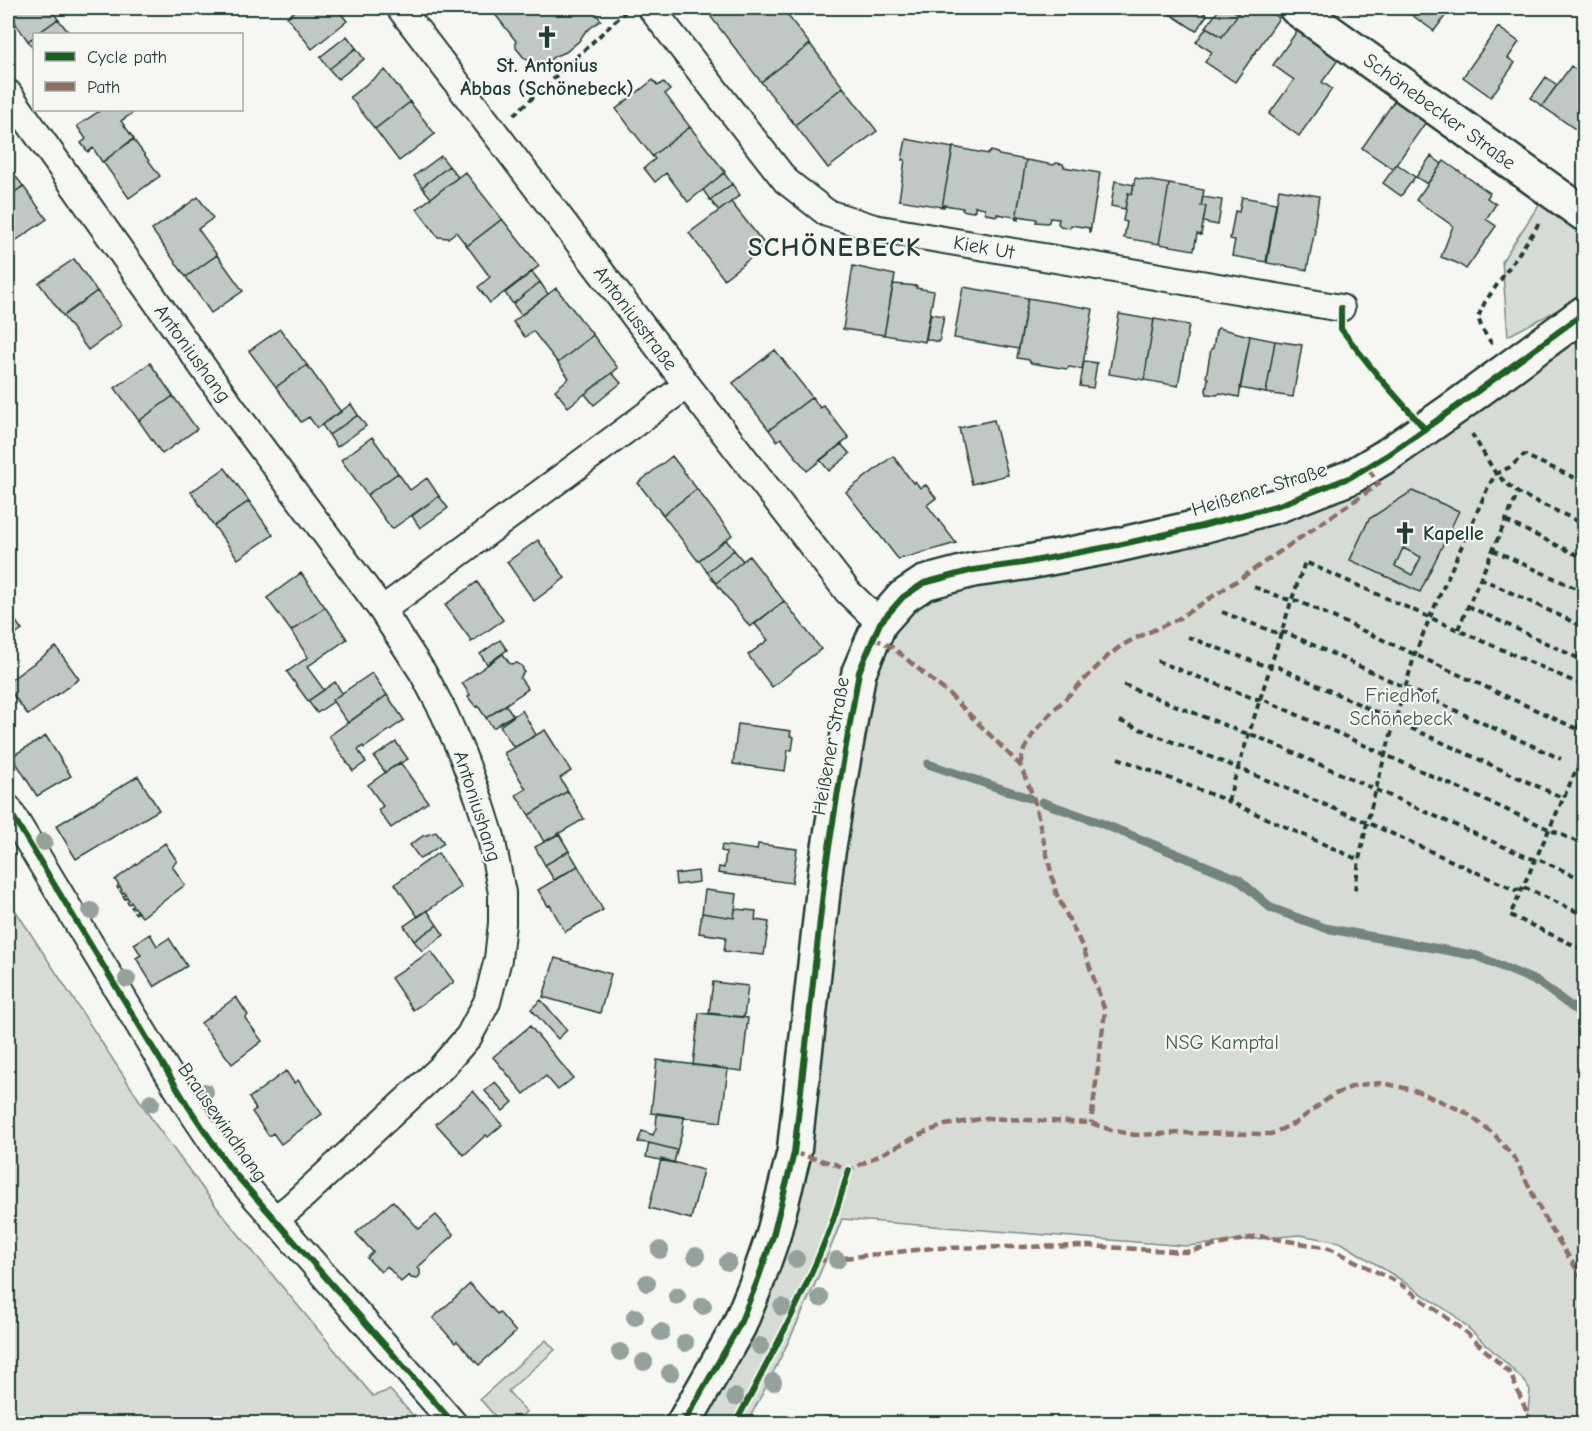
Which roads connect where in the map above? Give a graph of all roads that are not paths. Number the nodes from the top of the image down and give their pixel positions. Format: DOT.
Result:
graph roads {
  1 [pos="400,8"];
  2 [pos="651,8"];
  3 [pos="1296,8"];
  4 [pos="8,93"];
  5 [pos="1584,214"];
  6 [pos="1341,308"];
  7 [pos="1584,313"];
  8 [pos="687,385"];
  9 [pos="382,610"];
  10 [pos="880,623"];
  11 [pos="8,808"];
  12 [pos="274,1220"];
  13 [pos="454,1424"];
  14 [pos="683,1424"];
  1 -- 8 [label="street, Antoniusstraße"];
  2 -- 6 [label="street, Kiek Ut"];
  3 -- 5 [label="street, Schönebecker Straße"];
  4 -- 9 [label="street, Antoniushang"];
  7 -- 10 [label="street, Heißener Straße"];
  8 -- 9 [label="street"];
  8 -- 10 [label="street, Antoniusstraße"];
  9 -- 12 [label="street, Antoniushang"];
  10 -- 14 [label="street, Heißener Straße"];
  11 -- 12 [label="street, Brausewindhang"];
  12 -- 13 [label="street, Brausewindhang"];
}
